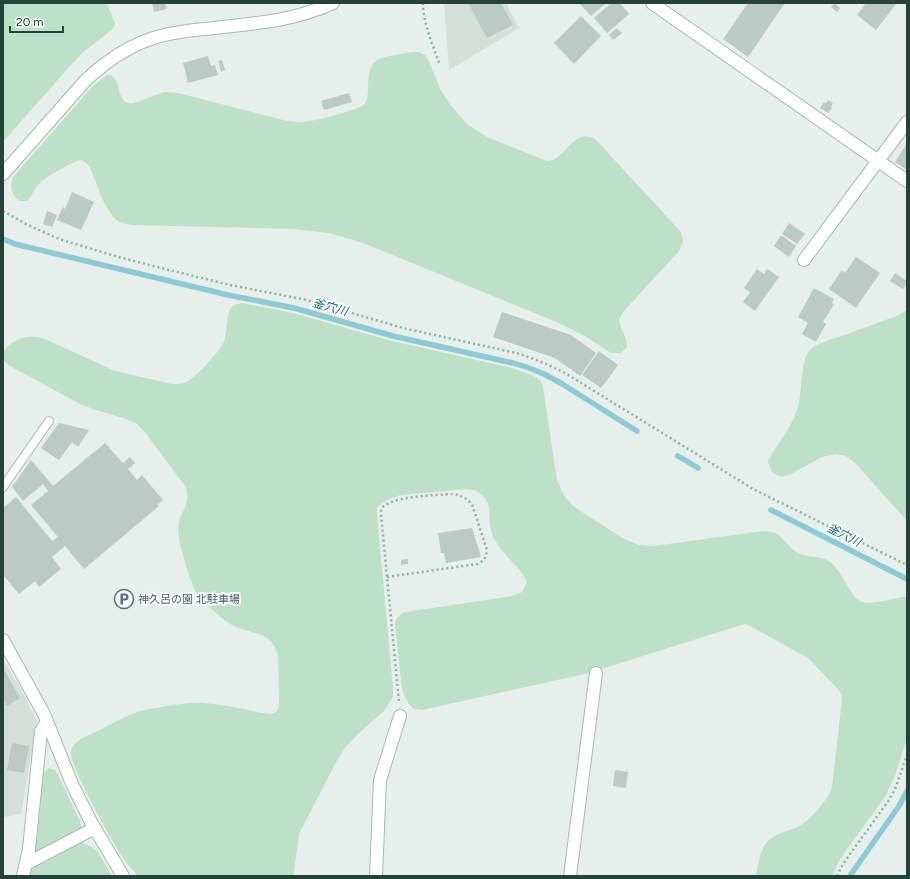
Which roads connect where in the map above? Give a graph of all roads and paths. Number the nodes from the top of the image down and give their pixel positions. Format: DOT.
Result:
graph roads {
  1 [pos="333,3"];
  2 [pos="423,3"];
  3 [pos="652,3"];
  4 [pos="440,65"];
  5 [pos="907,122"];
  6 [pos="878,160"];
  7 [pos="3,174"];
  8 [pos="907,181"];
  9 [pos="3,211"];
  10 [pos="804,260"];
  11 [pos="49,421"];
  12 [pos="3,487"];
  13 [pos="907,565"];
  14 [pos="387,577"];
  15 [pos="3,640"];
  16 [pos="596,673"];
  17 [pos="400,716"];
  18 [pos="48,722"];
  19 [pos="907,755"];
  20 [pos="95,828"];
  21 [pos="22,872"];
  22 [pos="123,876"];
  23 [pos="376,876"];
  24 [pos="570,876"];
  25 [pos="837,876"];
  1 -- 7 [label="street"];
  2 -- 4 [label="path"];
  3 -- 6 [label="street"];
  5 -- 6 [label="street"];
  6 -- 8 [label="street"];
  6 -- 10 [label="street"];
  9 -- 13 [label="path"];
  11 -- 12 [label="lane"];
  14 -- 14 [label="path"];
  14 -- 17 [label="path"];
  15 -- 18 [label="street"];
  16 -- 24 [label="street"];
  17 -- 23 [label="street"];
  18 -- 20 [label="street"];
  18 -- 21 [label="street"];
  19 -- 25 [label="path"];
  20 -- 21 [label="street"];
  20 -- 22 [label="street"];
}
